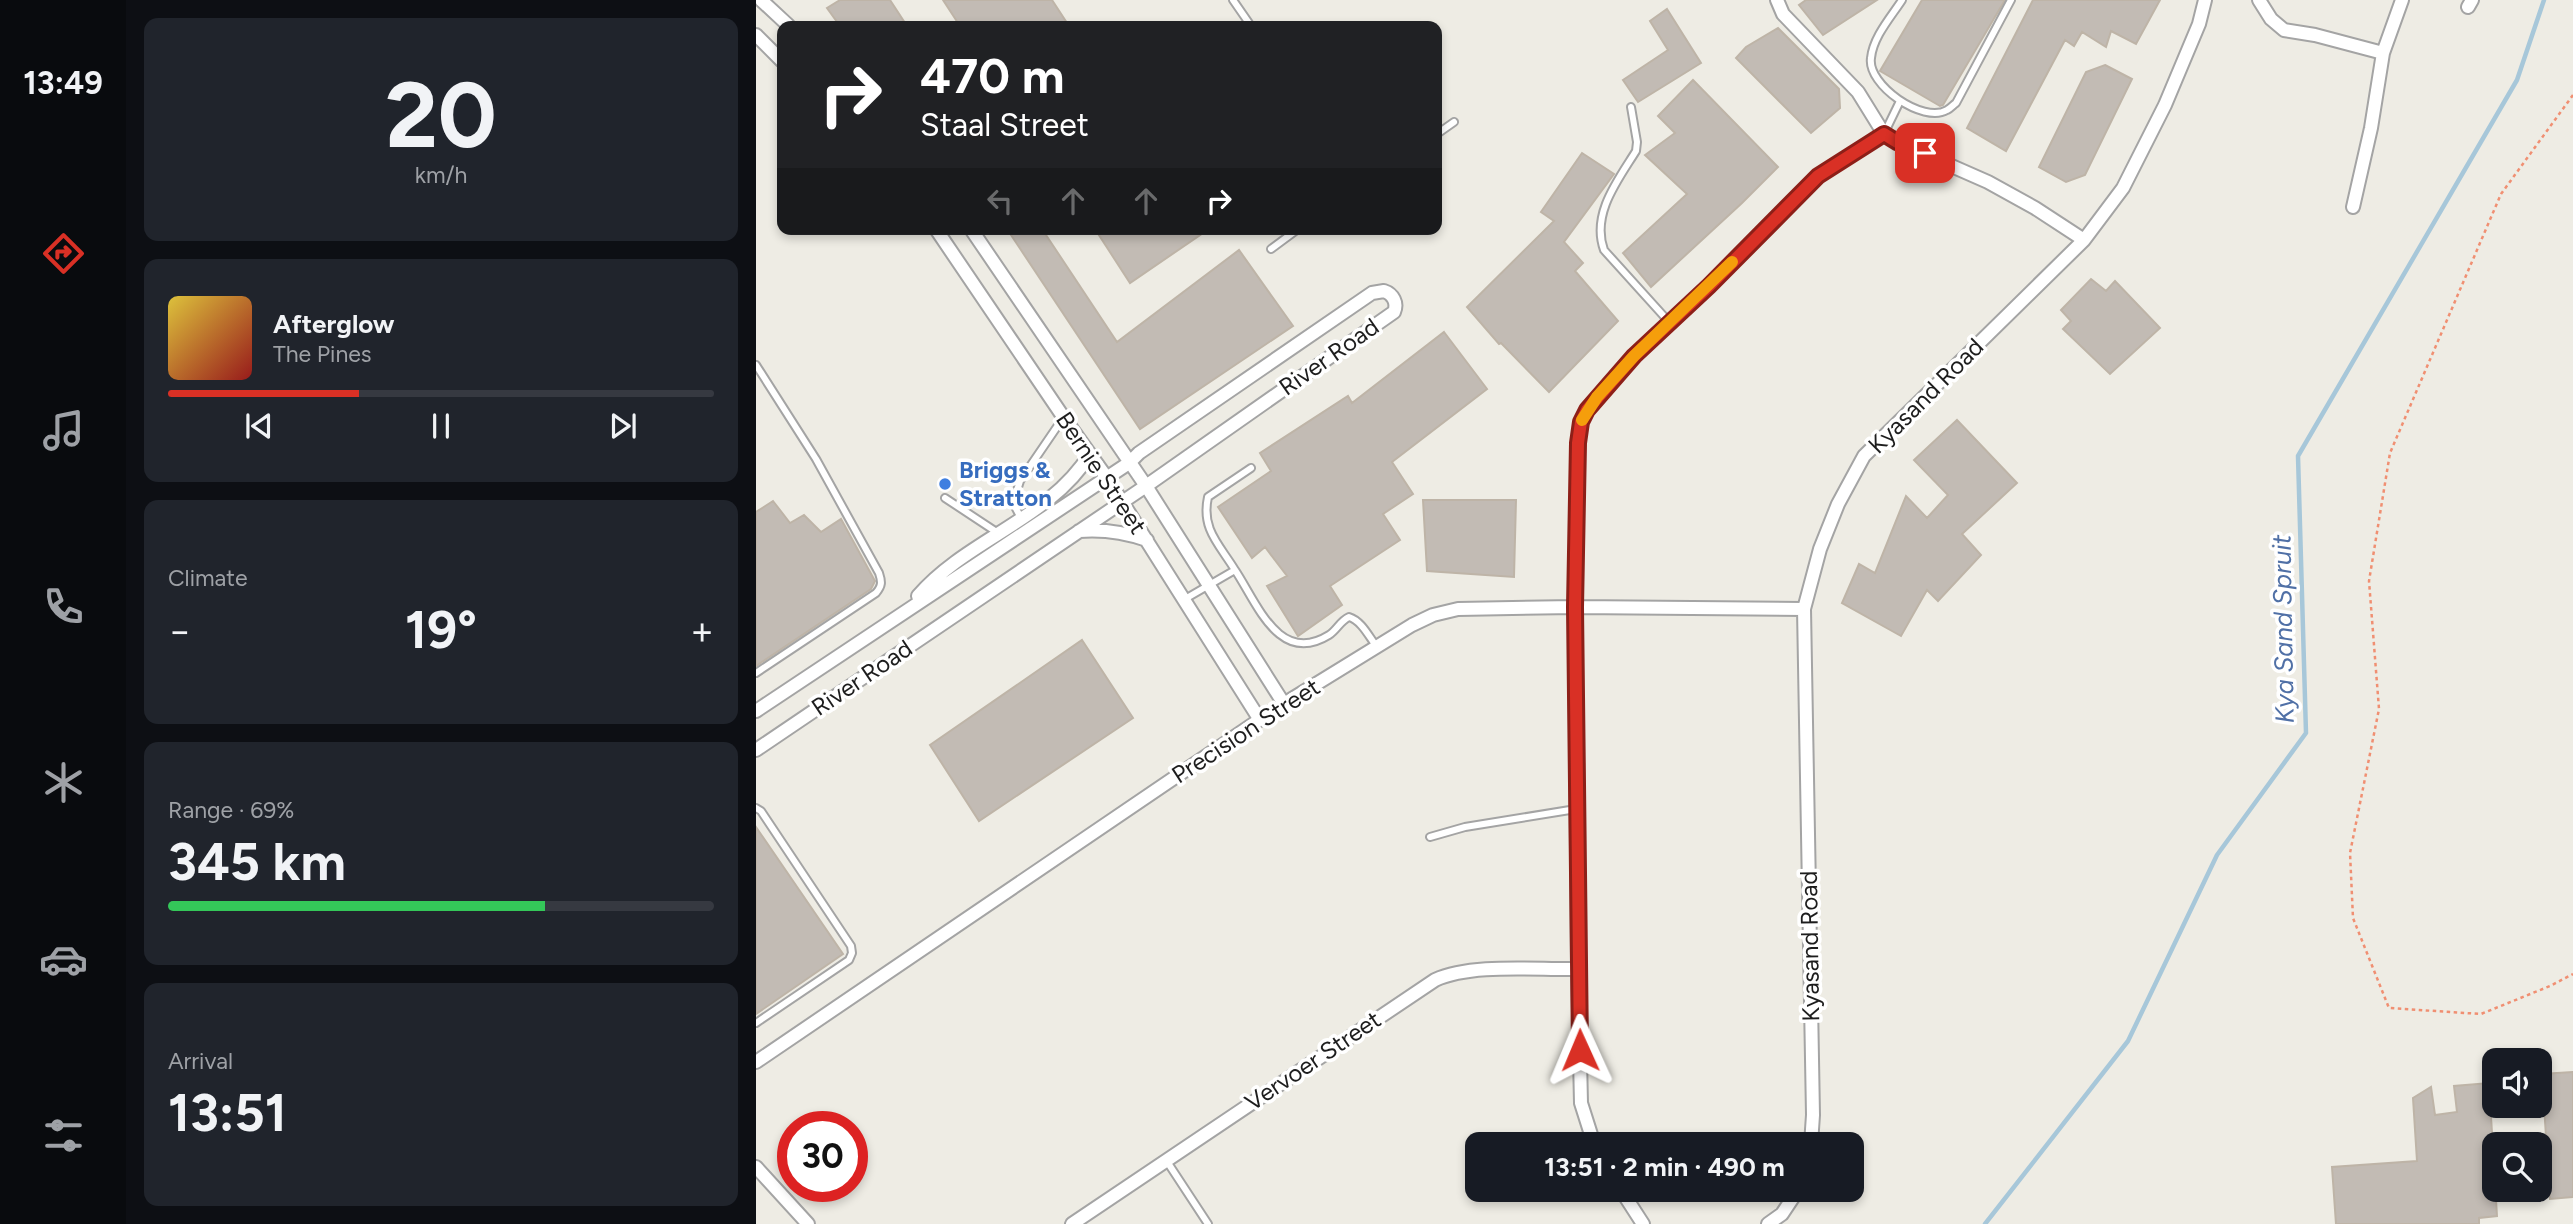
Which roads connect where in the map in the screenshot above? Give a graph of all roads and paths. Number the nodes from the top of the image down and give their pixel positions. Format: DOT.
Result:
graph roads {
  1 [pos="761,0"];
  2 [pos="1233,0"];
  3 [pos="1777,0"];
  4 [pos="1902,0"];
  5 [pos="2011,0"];
  6 [pos="2205,0"];
  7 [pos="2259,0"];
  8 [pos="2402,0"];
  9 [pos="784,21"];
  10 [pos="1248,21"];
  11 [pos="756,35"];
  12 [pos="2383,53"];
  13 [pos="777,56"];
  14 [pos="2573,95"];
  15 [pos="1900,102"];
  16 [pos="1631,107"];
  17 [pos="1454,122"];
  18 [pos="1442,130"];
  19 [pos="1884,134"];
  20 [pos="2353,207"];
  21 [pos="940,235"];
  22 [pos="975,235"];
  23 [pos="1289,235"];
  24 [pos="2084,240"];
  25 [pos="1271,248"];
  26 [pos="1670,323"];
  27 [pos="756,366"];
  28 [pos="1064,418"];
  29 [pos="1090,454"];
  30 [pos="1129,463"];
  31 [pos="1251,468"];
  32 [pos="1107,478"];
  33 [pos="1146,486"];
  34 [pos="945,498"];
  35 [pos="1122,502"];
  36 [pos="1021,518"];
  37 [pos="1077,531"];
  38 [pos="998,533"];
  39 [pos="1147,540"];
  40 [pos="1235,570"];
  41 [pos="1209,586"];
  42 [pos="1185,599"];
  43 [pos="1575,607"];
  44 [pos="1804,609"];
  45 [pos="906,610"];
  46 [pos="1377,647"];
  47 [pos="756,673"];
  48 [pos="1284,704"];
  49 [pos="756,711"];
  50 [pos="1260,720"];
  51 [pos="756,750"];
  52 [pos="756,808"];
  53 [pos="1576,809"];
  54 [pos="1430,838"];
  55 [pos="1578,969"];
  56 [pos="2573,974"];
  57 [pos="756,1023"];
  58 [pos="756,1062"];
  59 [pos="1590,1132"];
  60 [pos="1812,1132"];
  61 [pos="1166,1160"];
  62 [pos="756,1167"];
  63 [pos="1629,1202"];
  64 [pos="1790,1202"];
  65 [pos="808,1224"];
  66 [pos="1072,1224"];
  67 [pos="1209,1224"];
  68 [pos="1643,1224"];
  69 [pos="1768,1224"];
  1 -- 9 [label="street"];
  2 -- 10 [label="lane"];
  3 -- 19 [label="street"];
  4 -- 15 [label="lane"];
  5 -- 15 [label="lane"];
  6 -- 24 [label="street, Kyasand Road"];
  7 -- 12 [label="street"];
  8 -- 12 [label="street"];
  11 -- 13 [label="street"];
  12 -- 20 [label="street"];
  14 -- 56 [label="path"];
  15 -- 19 [label="lane"];
  16 -- 26 [label="lane"];
  17 -- 18 [label="lane"];
  19 -- 24 [label="street"];
  19 -- 26 [label="street"];
  21 -- 28 [label="street, Bernie Street"];
  22 -- 30 [label="street, Bernie Street"];
  23 -- 25 [label="lane"];
  24 -- 44 [label="street, Kyasand Road"];
  26 -- 43 [label="street"];
  27 -- 47 [label="lane"];
  28 -- 29 [label="street, Bernie Street"];
  28 -- 36 [label="lane"];
  29 -- 32 [label="street, Bernie Street"];
  29 -- 36 [label="street"];
  30 -- 32 [label="street, River Road"];
  30 -- 33 [label="street, Bernie Street"];
  30 -- 33 [label="street, River Road"];
  31 -- 40 [label="lane"];
  32 -- 35 [label="street, Bernie Street"];
  32 -- 45 [label="street, River Road"];
  33 -- 35 [label="street, River Road"];
  33 -- 41 [label="street, Bernie Street"];
  34 -- 38 [label="lane"];
  35 -- 37 [label="street, River Road"];
  35 -- 39 [label="street, Bernie Street"];
  36 -- 38 [label="street"];
  37 -- 39 [label="street"];
  37 -- 51 [label="street, River Road"];
  38 -- 45 [label="street"];
  39 -- 42 [label="street, Bernie Street"];
  40 -- 41 [label="lane"];
  40 -- 46 [label="lane"];
  41 -- 42 [label="lane"];
  41 -- 48 [label="street, Bernie Street"];
  42 -- 50 [label="street, Bernie Street"];
  43 -- 44 [label="street, Precision Street"];
  43 -- 46 [label="street, Precision Street"];
  43 -- 53 [label="street"];
  44 -- 60 [label="street, Kyasand Road"];
  45 -- 49 [label="street, River Road"];
  46 -- 48 [label="street, Precision Street"];
  48 -- 50 [label="street, Precision Street"];
  50 -- 58 [label="street, Precision Street"];
  52 -- 57 [label="lane"];
  53 -- 54 [label="lane"];
  53 -- 55 [label="street"];
  55 -- 59 [label="street"];
  55 -- 61 [label="street, Vervoer Street"];
  61 -- 66 [label="street, Vervoer Street"];
  61 -- 67 [label="lane"];
  62 -- 65 [label="street"];
  63 -- 68 [label="street"];
  64 -- 69 [label="street"];
}
